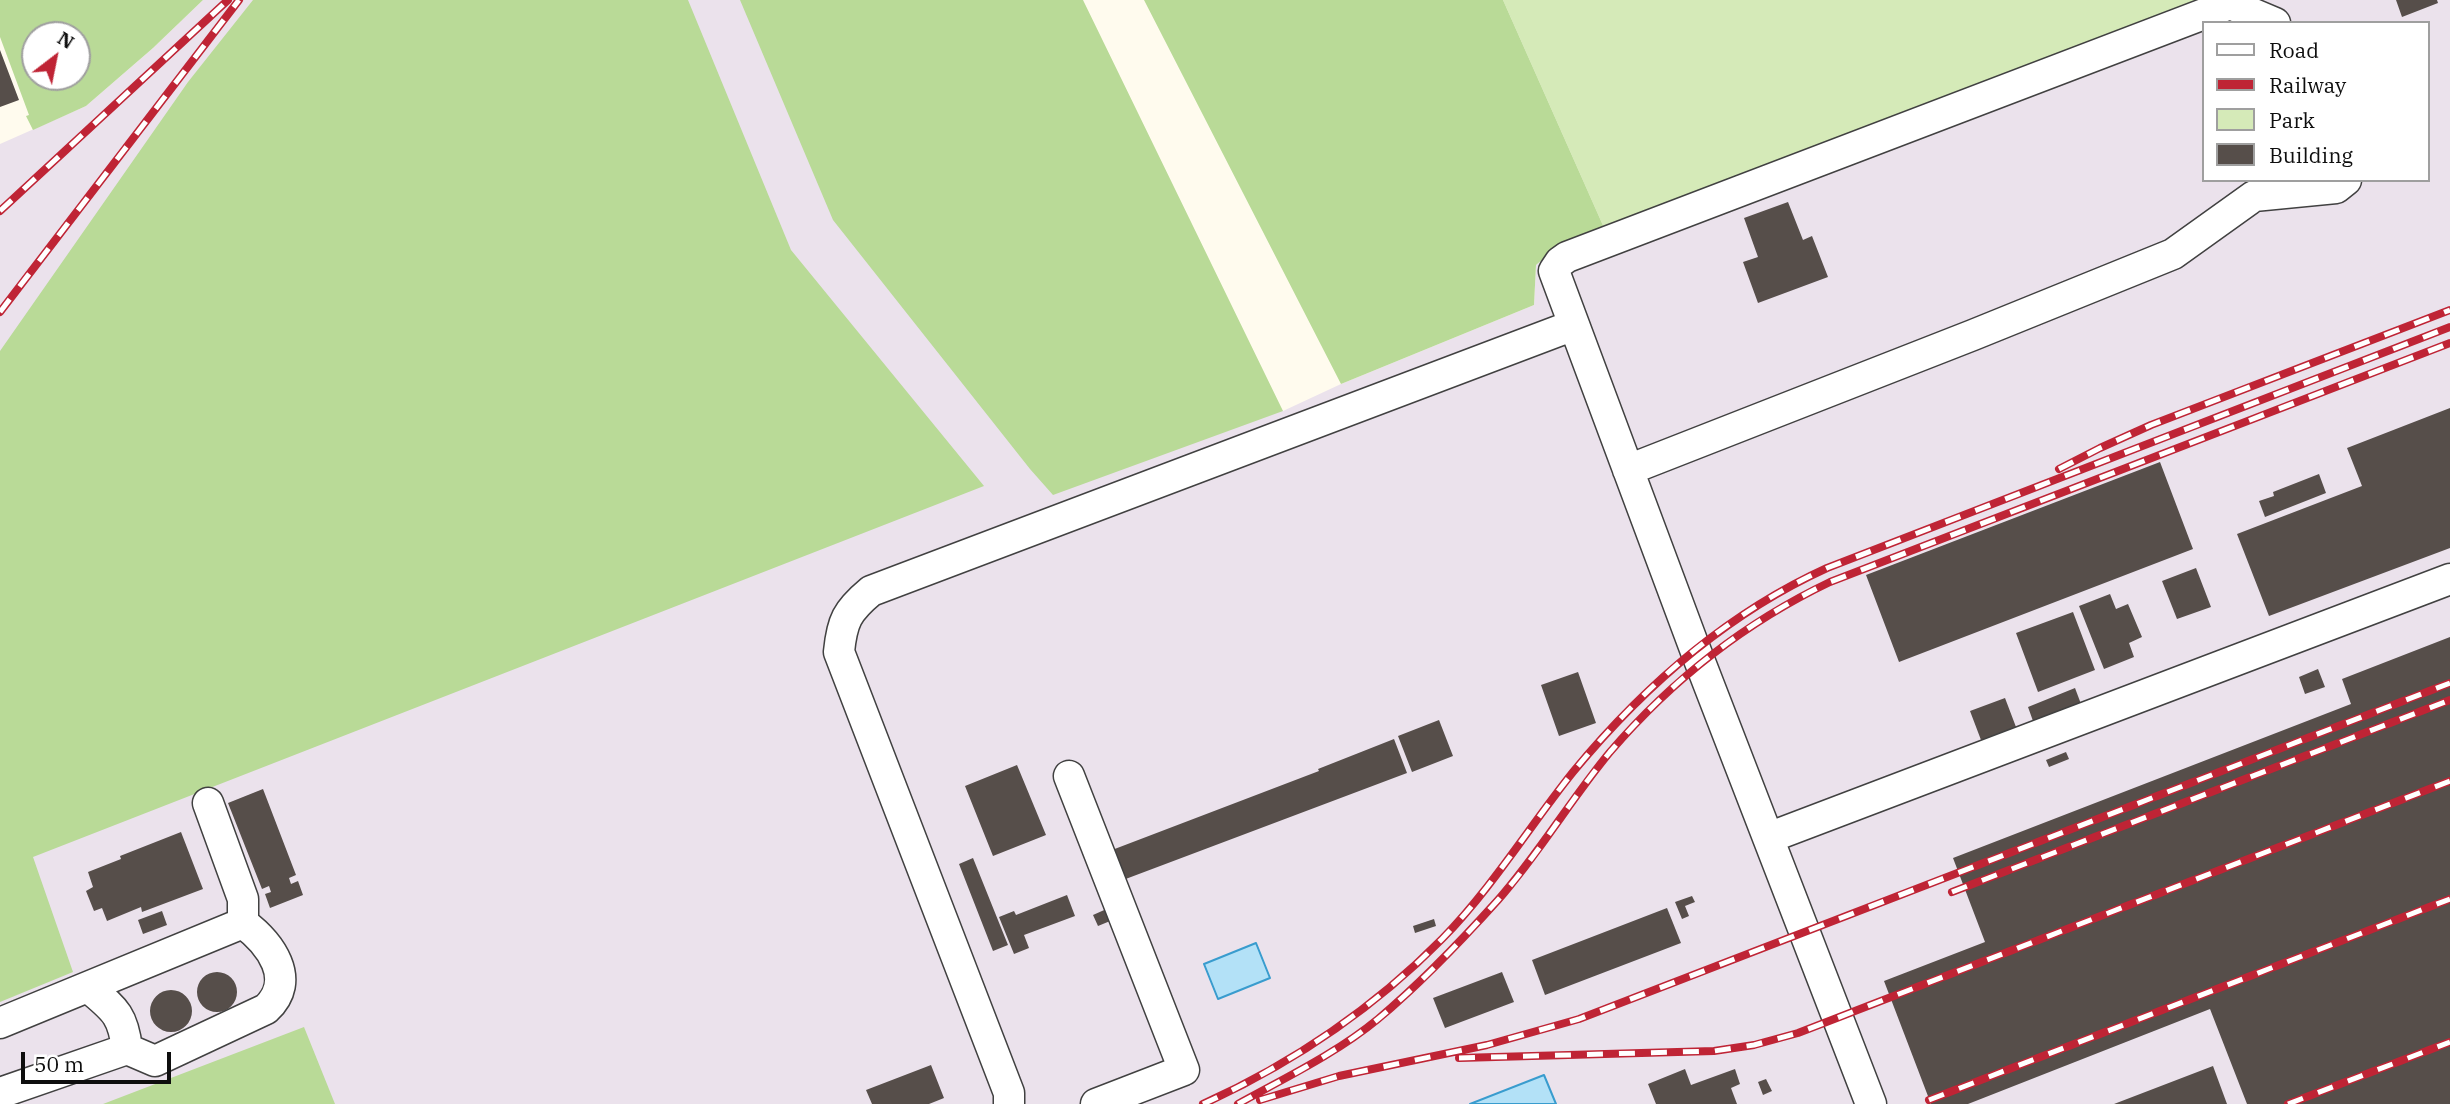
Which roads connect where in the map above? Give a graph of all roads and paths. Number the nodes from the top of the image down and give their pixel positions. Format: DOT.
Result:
graph roads {
  1 [pos="2271,21"];
  2 [pos="2344,182"];
  3 [pos="1574,325"];
  4 [pos="1628,470"];
  5 [pos="2450,579"];
  6 [pos="1069,776"];
  7 [pos="208,803"];
  8 [pos="1768,838"];
  9 [pos="243,923"];
  10 [pos="88,987"];
  11 [pos="0,1023"];
  12 [pos="127,1049"];
  13 [pos="0,1093"];
  14 [pos="1009,1104"];
  15 [pos="1096,1104"];
  16 [pos="1871,1104"];
  1 -- 3 [label="lane"];
  2 -- 4 [label="lane"];
  3 -- 4 [label="lane"];
  3 -- 14 [label="lane"];
  4 -- 8 [label="lane"];
  5 -- 8 [label="lane"];
  6 -- 15 [label="lane"];
  7 -- 9 [label="lane"];
  8 -- 16 [label="lane"];
  9 -- 10 [label="lane"];
  9 -- 12 [label="lane"];
  10 -- 11 [label="lane"];
  10 -- 12 [label="lane"];
  12 -- 13 [label="lane"];
}
